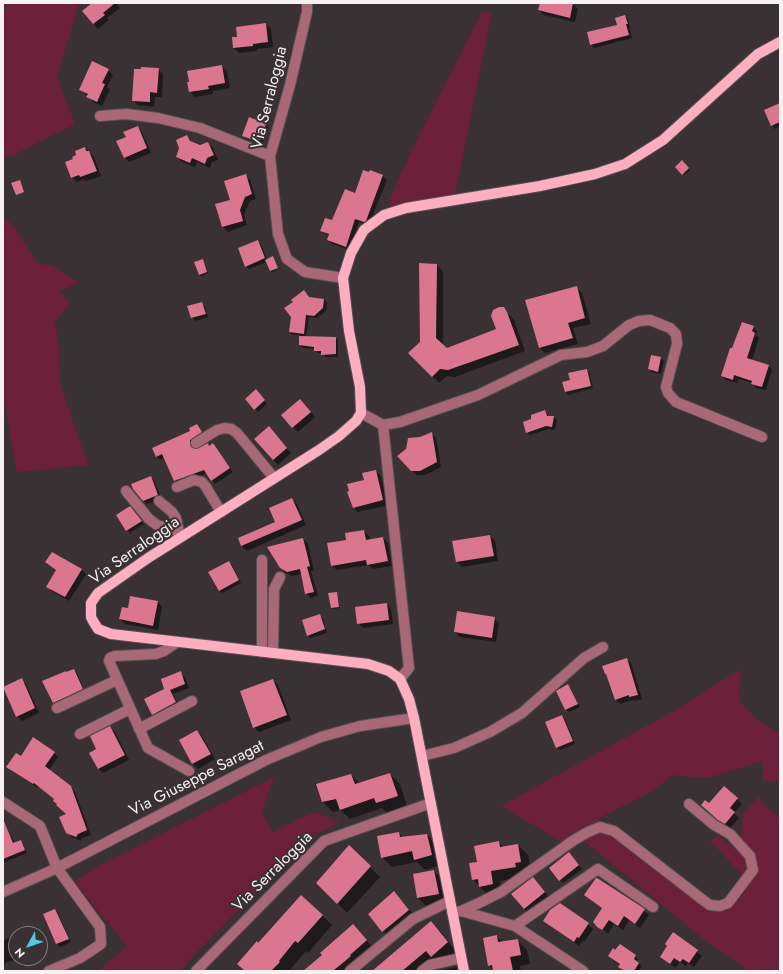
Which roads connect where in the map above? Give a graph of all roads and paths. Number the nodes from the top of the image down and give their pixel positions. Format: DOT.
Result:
graph roads {
  1 [pos="307,3"];
  2 [pos="780,42"];
  3 [pos="100,116"];
  4 [pos="270,156"];
  5 [pos="343,278"];
  6 [pos="361,412"];
  7 [pos="383,425"];
  8 [pos="762,437"];
  9 [pos="196,443"];
  10 [pos="274,478"];
  11 [pos="177,487"];
  12 [pos="126,491"];
  13 [pos="159,501"];
  14 [pos="221,512"];
  15 [pos="180,534"];
  16 [pos="262,560"];
  17 [pos="280,577"];
  18 [pos="177,642"];
  19 [pos="603,647"];
  20 [pos="262,652"];
  21 [pos="273,653"];
  22 [pos="400,679"];
  23 [pos="117,680"];
  24 [pos="192,701"];
  25 [pos="57,708"];
  26 [pos="130,709"];
  27 [pos="414,718"];
  28 [pos="139,729"];
  29 [pos="80,734"];
  30 [pos="422,756"];
  31 [pos="189,771"];
  32 [pos="431,803"];
  33 [pos="690,804"];
  34 [pos="5,805"];
  35 [pos="57,868"];
  36 [pos="3,892"];
  37 [pos="450,901"];
  38 [pos="653,907"];
  39 [pos="456,912"];
  40 [pos="515,926"];
  41 [pos="461,958"];
  42 [pos="49,971"];
  43 [pos="196,971"];
  44 [pos="350,971"];
  45 [pos="422,971"];
  46 [pos="464,971"];
  47 [pos="583,971"];
  1 -- 4 [label="street, Via Serraloggia"];
  2 -- 5 [label="main road"];
  3 -- 4 [label="street"];
  4 -- 5 [label="street, Via Serraloggia"];
  5 -- 6 [label="main road"];
  6 -- 7 [label="street"];
  6 -- 10 [label="main road, Via Serraloggia"];
  7 -- 8 [label="street"];
  7 -- 22 [label="street"];
  9 -- 10 [label="street"];
  10 -- 14 [label="main road, Via Serraloggia"];
  11 -- 14 [label="street"];
  12 -- 15 [label="street"];
  13 -- 15 [label="street"];
  14 -- 15 [label="main road, Via Serraloggia"];
  15 -- 18 [label="main road, Via Serraloggia"];
  16 -- 20 [label="street"];
  17 -- 21 [label="street"];
  18 -- 20 [label="main road, Via Serraloggia"];
  18 -- 23 [label="street"];
  19 -- 30 [label="street"];
  20 -- 21 [label="main road, Via Serraloggia"];
  21 -- 22 [label="main road, Via Serraloggia"];
  22 -- 27 [label="main road"];
  23 -- 25 [label="street"];
  23 -- 26 [label="street"];
  24 -- 28 [label="street"];
  26 -- 28 [label="street"];
  26 -- 29 [label="street"];
  27 -- 30 [label="main road"];
  27 -- 35 [label="street, Via Giuseppe Saragat"];
  28 -- 31 [label="street"];
  30 -- 32 [label="main road"];
  32 -- 37 [label="main road"];
  32 -- 43 [label="street, Via Serraloggia"];
  33 -- 39 [label="street"];
  34 -- 35 [label="street"];
  35 -- 36 [label="street, Via Giuseppe Saragat"];
  35 -- 42 [label="street"];
  37 -- 39 [label="main road"];
  37 -- 44 [label="street"];
  38 -- 40 [label="street"];
  39 -- 40 [label="street"];
  39 -- 41 [label="main road"];
  40 -- 47 [label="street"];
  41 -- 45 [label="street"];
  41 -- 46 [label="main road"];
}
